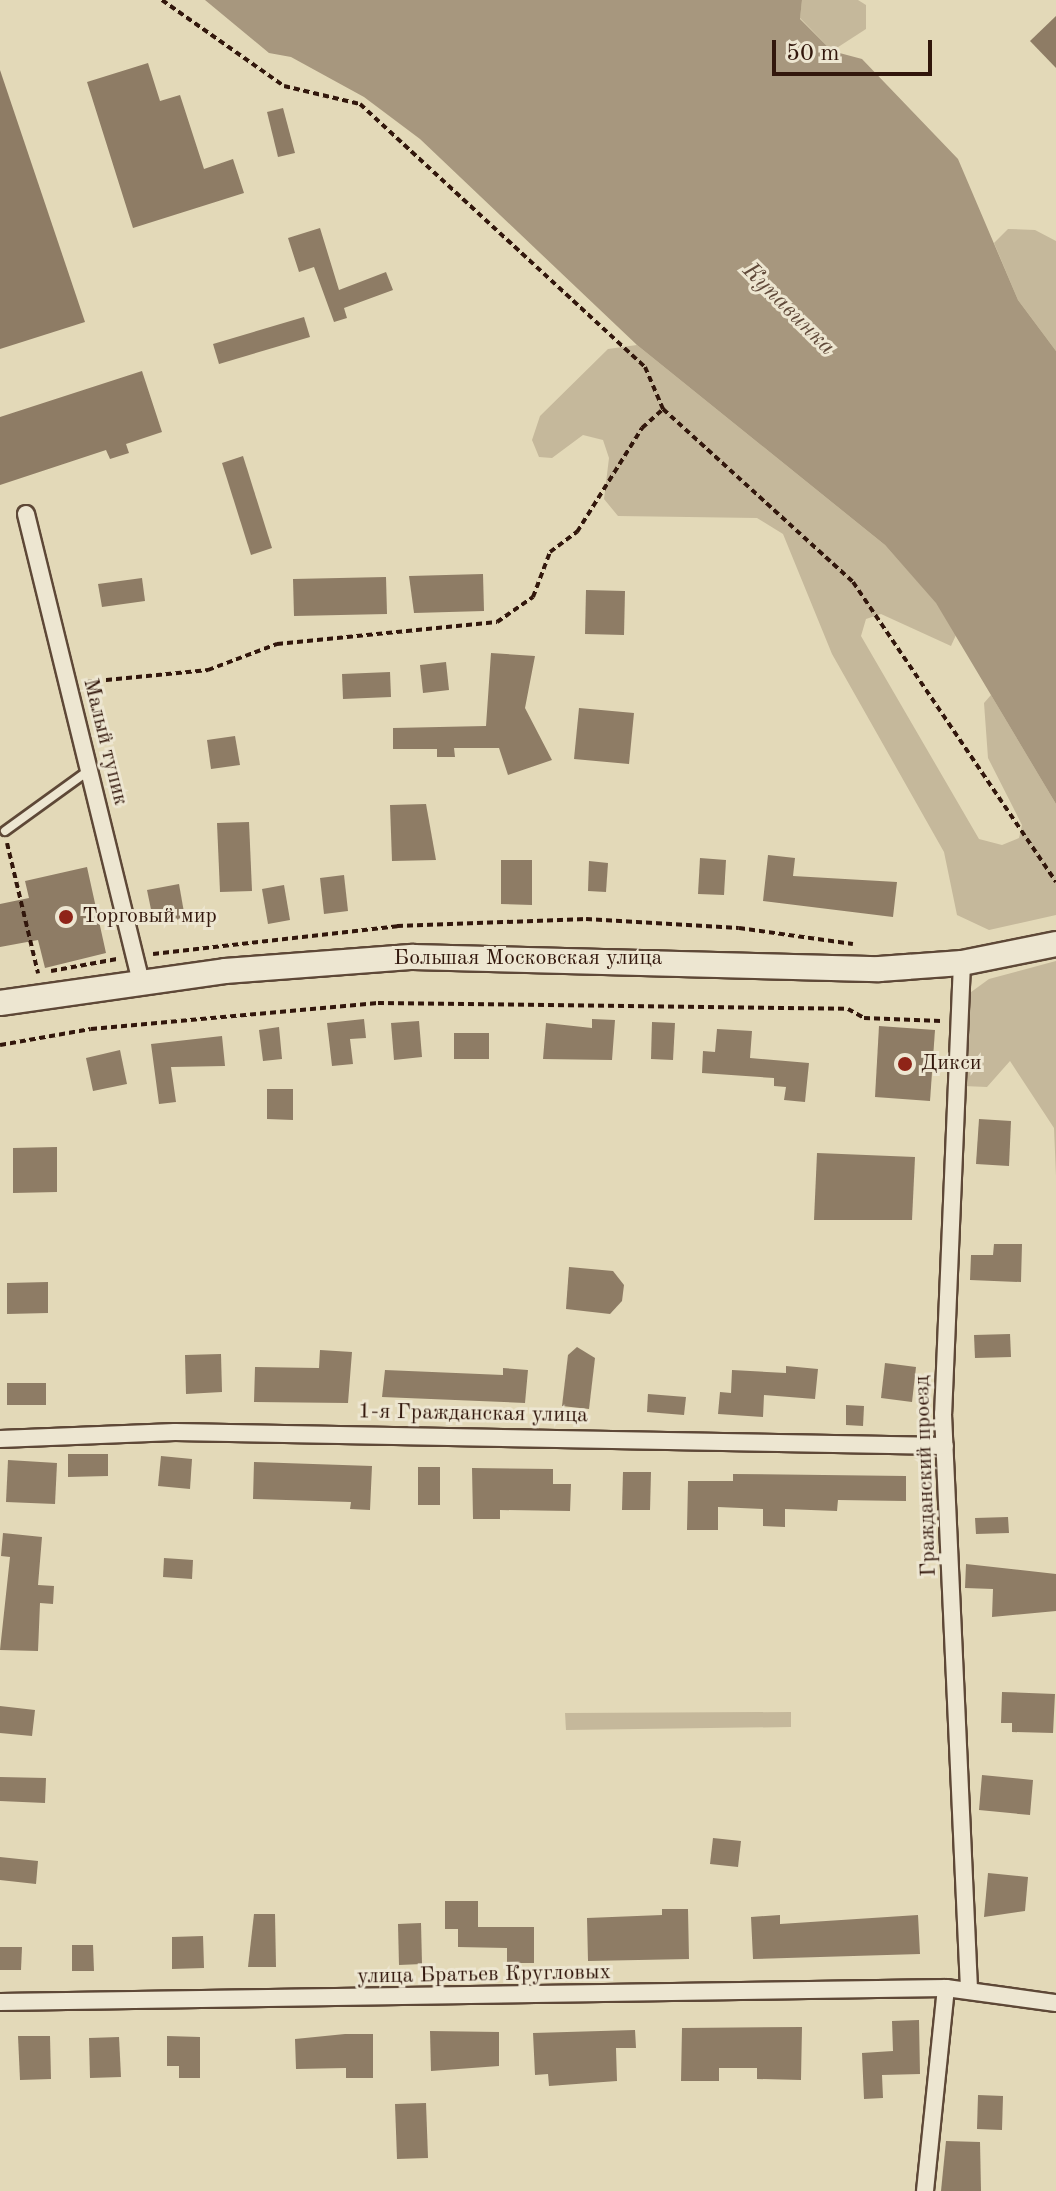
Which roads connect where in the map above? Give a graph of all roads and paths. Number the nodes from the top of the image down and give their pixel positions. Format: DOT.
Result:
graph roads {
  1 [pos="162,0"];
  2 [pos="663,409"];
  3 [pos="26,514"];
  4 [pos="68,685"];
  5 [pos="89,771"];
  6 [pos="5,831"];
  7 [pos="1056,882"];
  8 [pos="1056,944"];
  9 [pos="865,948"];
  10 [pos="134,956"];
  11 [pos="962,963"];
  12 [pos="38,973"];
  13 [pos="25,975"];
  14 [pos="141,981"];
  15 [pos="0,1003"];
  16 [pos="960,1022"];
  17 [pos="0,1045"];
  18 [pos="0,1439"];
  19 [pos="945,1446"];
  20 [pos="946,1988"];
  21 [pos="969,1988"];
  22 [pos="0,2002"];
  23 [pos="1056,2003"];
  24 [pos="925,2191"];
  1 -- 2 [label="path"];
  2 -- 4 [label="path"];
  2 -- 7 [label="path"];
  3 -- 4 [label="street, Малый тупик"];
  4 -- 5 [label="street, Малый тупик"];
  5 -- 6 [label="lane"];
  5 -- 10 [label="street, Малый тупик"];
  6 -- 12 [label="path"];
  8 -- 11 [label="main road, Большая Московская улица"];
  9 -- 10 [label="path"];
  10 -- 12 [label="path"];
  10 -- 14 [label="street, Малый тупик"];
  11 -- 14 [label="main road, Большая Московская улица"];
  11 -- 16 [label="street, Гражданский проезд"];
  12 -- 13 [label="path"];
  14 -- 15 [label="main road, Большая Московская улица"];
  16 -- 17 [label="path"];
  16 -- 19 [label="street, Гражданский проезд"];
  18 -- 19 [label="street, 1-я Гражданская улица"];
  19 -- 21 [label="street, Гражданский проезд"];
  20 -- 21 [label="street, улица Братьев Кругловых"];
  20 -- 22 [label="street, улица Братьев Кругловых"];
  20 -- 24 [label="street"];
  21 -- 23 [label="street, улица Братьев Кругловых"];
}
